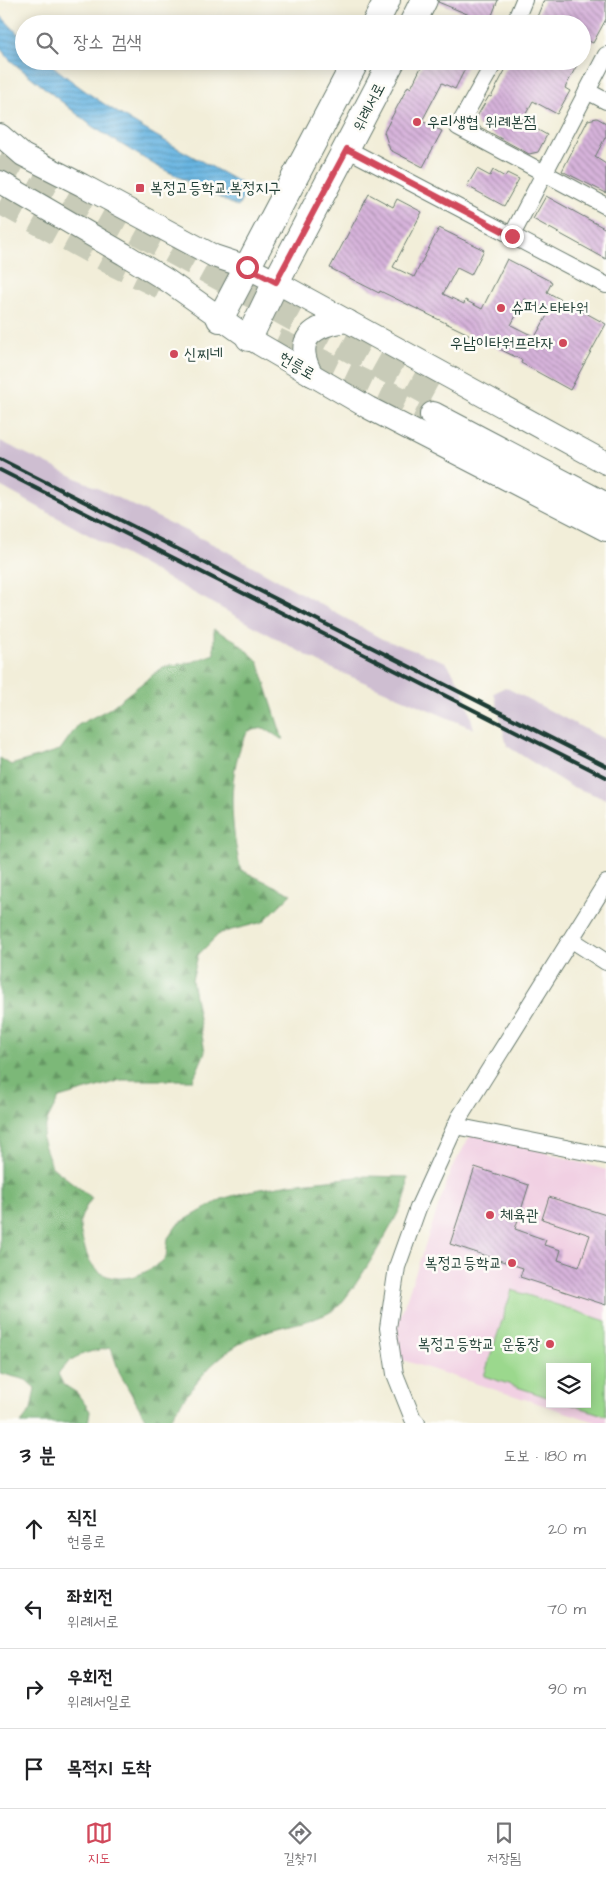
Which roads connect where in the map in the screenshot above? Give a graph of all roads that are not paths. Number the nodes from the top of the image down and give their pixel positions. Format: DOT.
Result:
graph roads {
  1 [pos="387,0"];
  2 [pos="424,0"];
  3 [pos="524,0"];
  4 [pos="380,15"];
  5 [pos="416,15"];
  6 [pos="518,15"];
  7 [pos="606,55"];
  8 [pos="351,70"];
  9 [pos="387,70"];
  10 [pos="490,70"];
  11 [pos="587,91"];
  12 [pos="606,100"];
  13 [pos="0,135"];
  14 [pos="347,149"];
  15 [pos="544,174"];
  16 [pos="0,182"];
  17 [pos="606,206"];
  18 [pos="512,236"];
  19 [pos="247,267"];
  20 [pos="276,282"];
  21 [pos="606,285"];
  22 [pos="220,319"];
  23 [pos="348,322"];
  24 [pos="249,338"];
  25 [pos="312,375"];
  26 [pos="606,463"];
  27 [pos="606,486"];
  28 [pos="606,506"];
  29 [pos="606,530"];
  30 [pos="606,883"];
  31 [pos="572,940"];
  32 [pos="606,962"];
  33 [pos="455,1126"];
  34 [pos="606,1156"];
  35 [pos="417,1423"];
  1 -- 4 [label="main road"];
  2 -- 5 [label="main road"];
  3 -- 6 [label="street"];
  7 -- 11 [label="street"];
  8 -- 19 [label="main road, 위례서로"];
  9 -- 14 [label="main road, 위례서로"];
  10 -- 15 [label="street"];
  11 -- 12 [label="street"];
  11 -- 15 [label="street"];
  13 -- 19 [label="main road"];
  14 -- 18 [label="street"];
  14 -- 20 [label="main road, 위례서로"];
  15 -- 17 [label="street"];
  15 -- 18 [label="street"];
  16 -- 22 [label="main road, 헌릉로"];
  18 -- 21 [label="street"];
  19 -- 20 [label="main road"];
  19 -- 22 [label="main road, 위례서로"];
  20 -- 23 [label="main road"];
  20 -- 24 [label="main road, 위례서로"];
  22 -- 24 [label="main road, 헌릉로"];
  23 -- 25 [label="main road"];
  23 -- 26 [label="main road"];
  24 -- 25 [label="main road, 헌릉로"];
  25 -- 29 [label="main road, 헌릉로"];
  27 -- 28 [label="main road"];
  30 -- 31 [label="street"];
  31 -- 32 [label="street"];
  31 -- 33 [label="street"];
  33 -- 34 [label="street"];
  33 -- 35 [label="street"];
}
